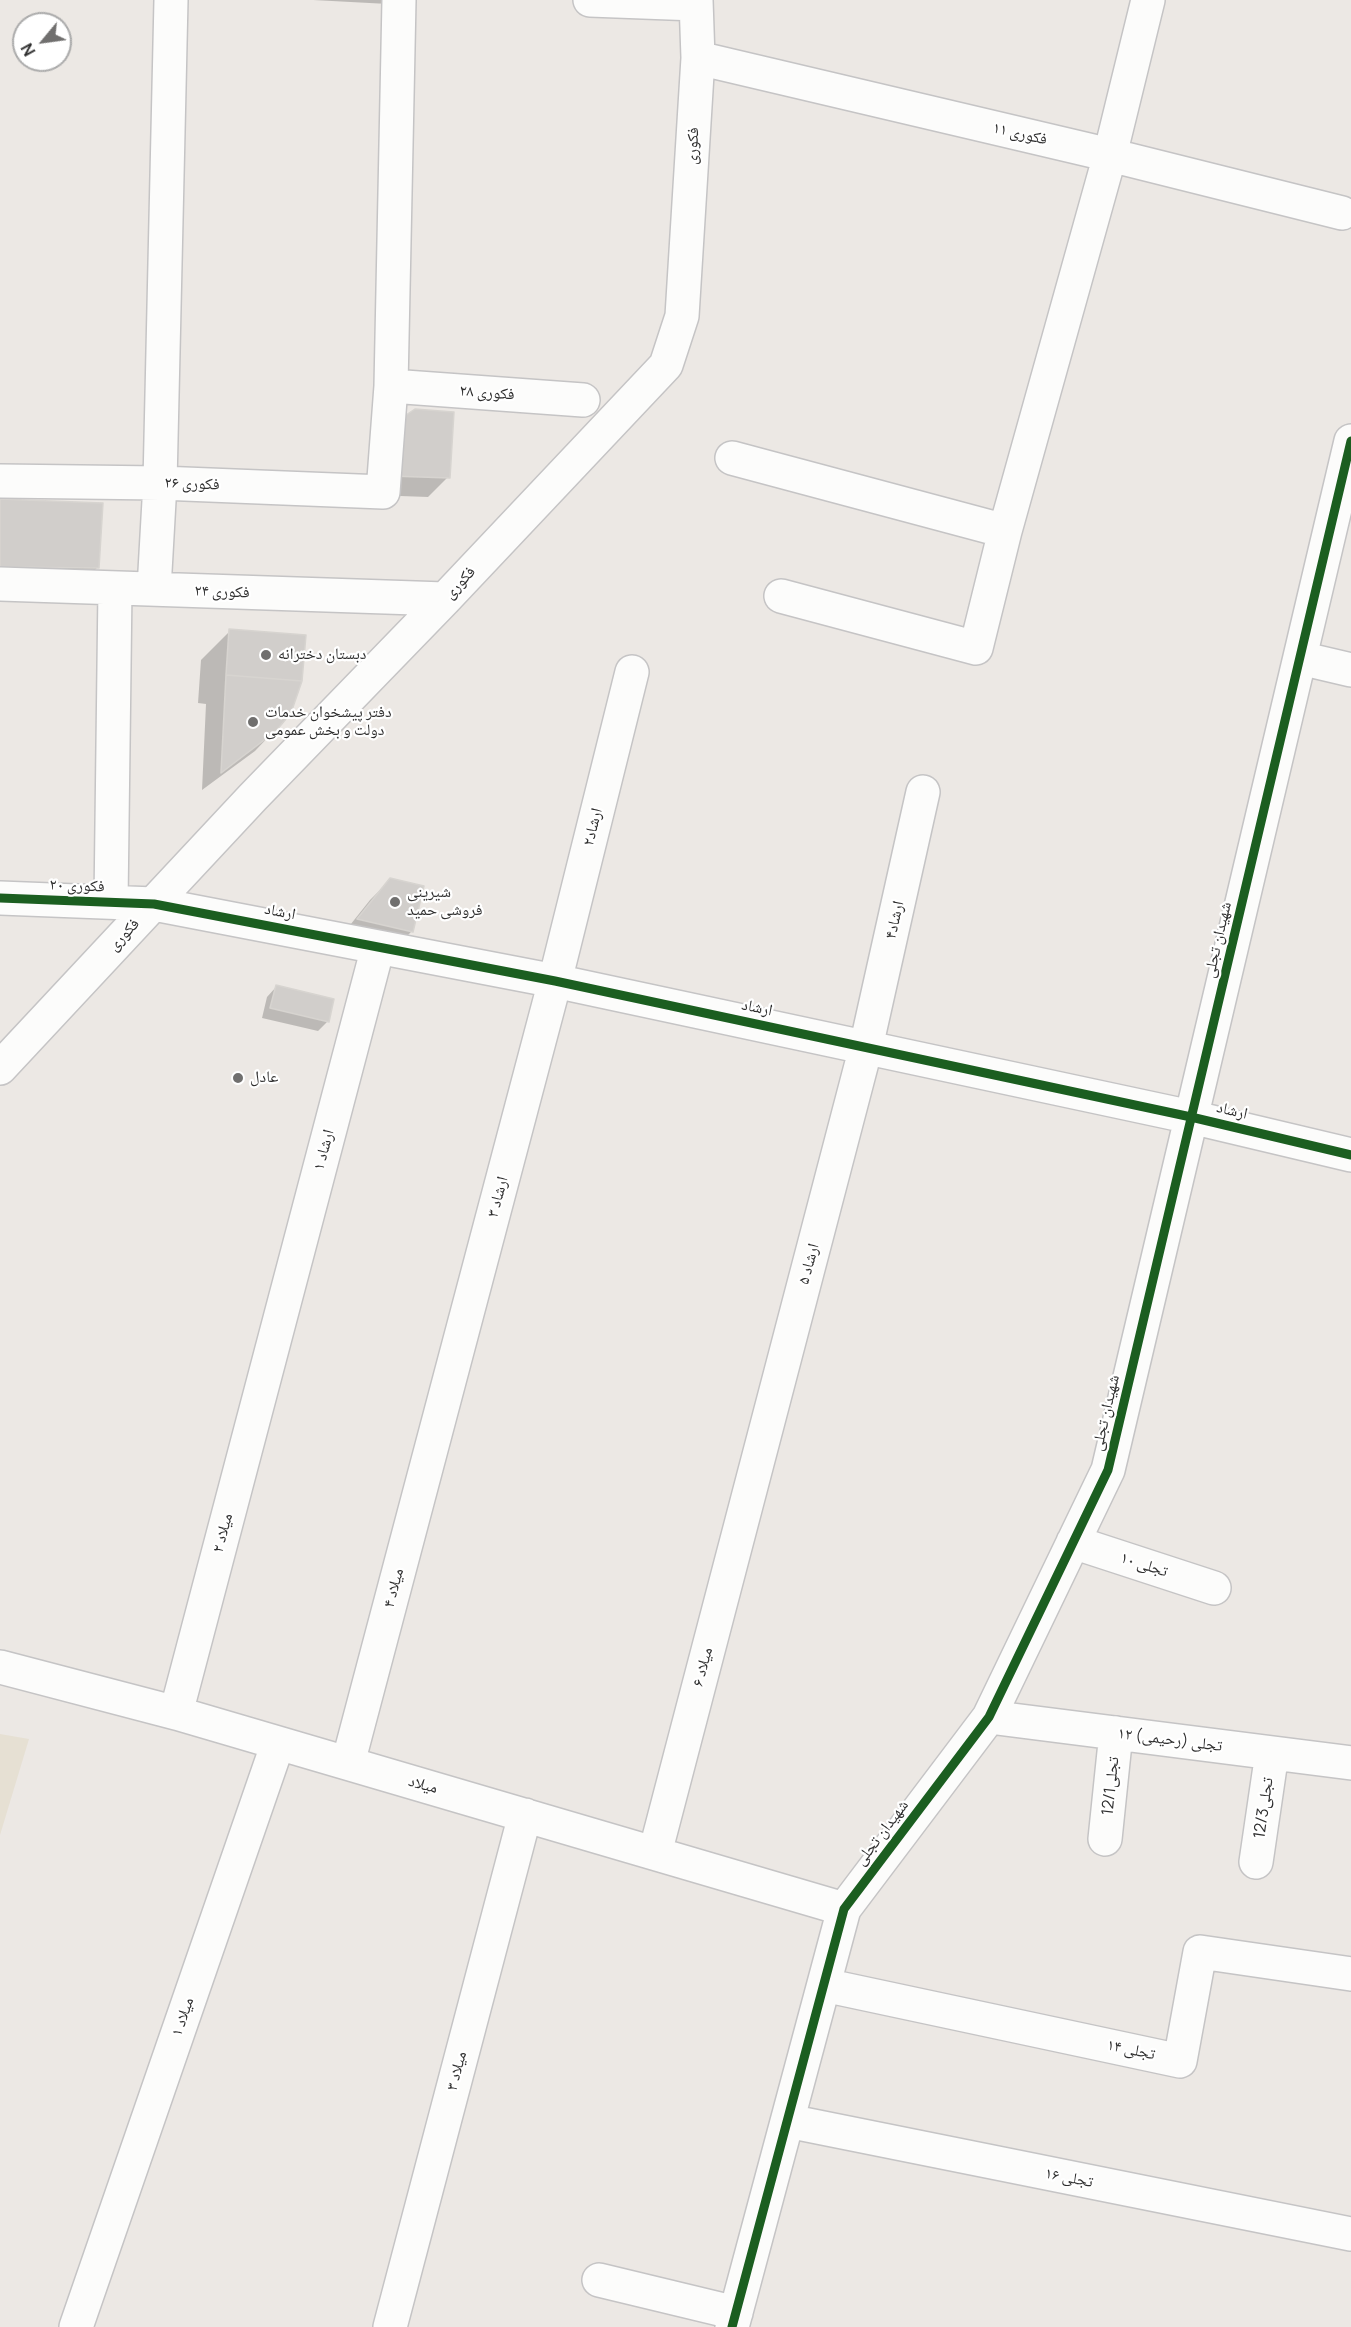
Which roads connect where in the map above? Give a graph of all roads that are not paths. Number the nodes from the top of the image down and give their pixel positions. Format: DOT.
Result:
graph roads {
  1 [pos="171,0"];
  2 [pos="399,0"];
  3 [pos="590,0"];
  4 [pos="1148,0"];
  5 [pos="696,2"];
  6 [pos="698,58"];
  7 [pos="1110,155"];
  8 [pos="1342,213"];
  9 [pos="391,386"];
  10 [pos="583,400"];
  11 [pos="1351,441"];
  12 [pos="732,458"];
  13 [pos="0,481"];
  14 [pos="160,483"];
  15 [pos="1005,531"];
  16 [pos="0,584"];
  17 [pos="116,588"];
  18 [pos="154,589"];
  19 [pos="781,596"];
  20 [pos="445,599"];
  21 [pos="1300,658"];
  22 [pos="1351,670"];
  23 [pos="632,672"];
  24 [pos="923,792"];
  25 [pos="0,898"];
  26 [pos="111,902"];
  27 [pos="154,904"];
  28 [pos="378,946"];
  29 [pos="555,981"];
  30 [pos="866,1047"];
  31 [pos="0,1068"];
  32 [pos="1191,1117"];
  33 [pos="1351,1155"];
  34 [pos="271,1353"];
  35 [pos="440,1413"];
  36 [pos="752,1482"];
  37 [pos="1074,1542"];
  38 [pos="1214,1588"];
  39 [pos="0,1667"];
  40 [pos="176,1713"];
  41 [pos="989,1717"];
  42 [pos="1116,1733"];
  43 [pos="278,1743"];
  44 [pos="1272,1753"];
  45 [pos="348,1763"];
  46 [pos="1351,1763"];
  47 [pos="525,1815"];
  48 [pos="1105,1839"];
  49 [pos="655,1853"];
  50 [pos="1256,1862"];
  51 [pos="844,1909"];
  52 [pos="1351,1974"];
  53 [pos="824,1985"];
  54 [pos="788,2121"];
  55 [pos="1351,2234"];
  56 [pos="599,2280"];
  57 [pos="734,2320"];
  58 [pos="76,2327"];
  59 [pos="390,2327"];
  1 -- 14 [label="street"];
  2 -- 9 [label="street"];
  3 -- 5 [label="street"];
  4 -- 7 [label="street"];
  5 -- 6 [label="street, فکوری"];
  6 -- 7 [label="street, فکوری ۱۱"];
  6 -- 20 [label="street, فکوری"];
  7 -- 8 [label="street, فکوری ۱۱"];
  7 -- 15 [label="street"];
  9 -- 10 [label="street, فکوری ۲۸"];
  9 -- 14 [label="street, فکوری ۲۶"];
  11 -- 21 [label="street, شهیدان تجلی"];
  12 -- 15 [label="street"];
  13 -- 14 [label="street, فکوری ۲۶"];
  14 -- 18 [label="street"];
  15 -- 19 [label="street"];
  16 -- 17 [label="street, فکوری ۲۴"];
  17 -- 18 [label="street, فکوری ۲۴"];
  17 -- 26 [label="street"];
  18 -- 20 [label="street, فکوری ۲۴"];
  20 -- 27 [label="street, فکوری"];
  21 -- 22 [label="street"];
  21 -- 32 [label="street, شهیدان تجلی"];
  23 -- 29 [label="street, ۲ارشاد"];
  24 -- 30 [label="street, ۴ارشاد"];
  25 -- 26 [label="street, فکوری ۲۰"];
  26 -- 27 [label="street, فکوری ۲۰"];
  27 -- 28 [label="street, ارشاد"];
  27 -- 31 [label="street, فکوری"];
  28 -- 29 [label="street, ارشاد"];
  28 -- 34 [label="street, ۱ ارشاد"];
  29 -- 30 [label="street, ارشاد"];
  29 -- 35 [label="street, ۳ ارشاد"];
  30 -- 32 [label="street, ارشاد"];
  30 -- 36 [label="street, ۵ ارشاد"];
  32 -- 33 [label="street, ارشاد"];
  32 -- 37 [label="street, شهیدان تجلی"];
  34 -- 40 [label="street, ۲ میلاد"];
  35 -- 45 [label="street, ۴ میلاد"];
  36 -- 49 [label="street, ۶ میلاد"];
  37 -- 38 [label="street, ۱۰ تجلی"];
  37 -- 41 [label="street, شهیدان تجلی"];
  39 -- 40 [label="street, میلاد"];
  40 -- 43 [label="street, میلاد"];
  41 -- 42 [label="street, ۱۲ تجلی (رحیمی)"];
  41 -- 51 [label="street, شهیدان تجلی"];
  42 -- 44 [label="street, ۱۲ تجلی (رحیمی)"];
  42 -- 48 [label="street, تجلی12/1"];
  43 -- 45 [label="street, میلاد"];
  43 -- 58 [label="street, ۱ میلاد"];
  44 -- 46 [label="street, ۱۲ تجلی (رحیمی)"];
  44 -- 50 [label="street, تجلی12/3"];
  45 -- 47 [label="street, میلاد"];
  47 -- 49 [label="street, میلاد"];
  47 -- 59 [label="street, ۳ میلاد"];
  49 -- 51 [label="street, میلاد"];
  51 -- 53 [label="street, شهیدان تجلی"];
  52 -- 53 [label="street, تجلی ۱۴"];
  53 -- 54 [label="street, شهیدان تجلی"];
  54 -- 55 [label="street, ۱۶ تجلی"];
  54 -- 57 [label="street, شهیدان تجلی"];
  56 -- 57 [label="street"];
}
